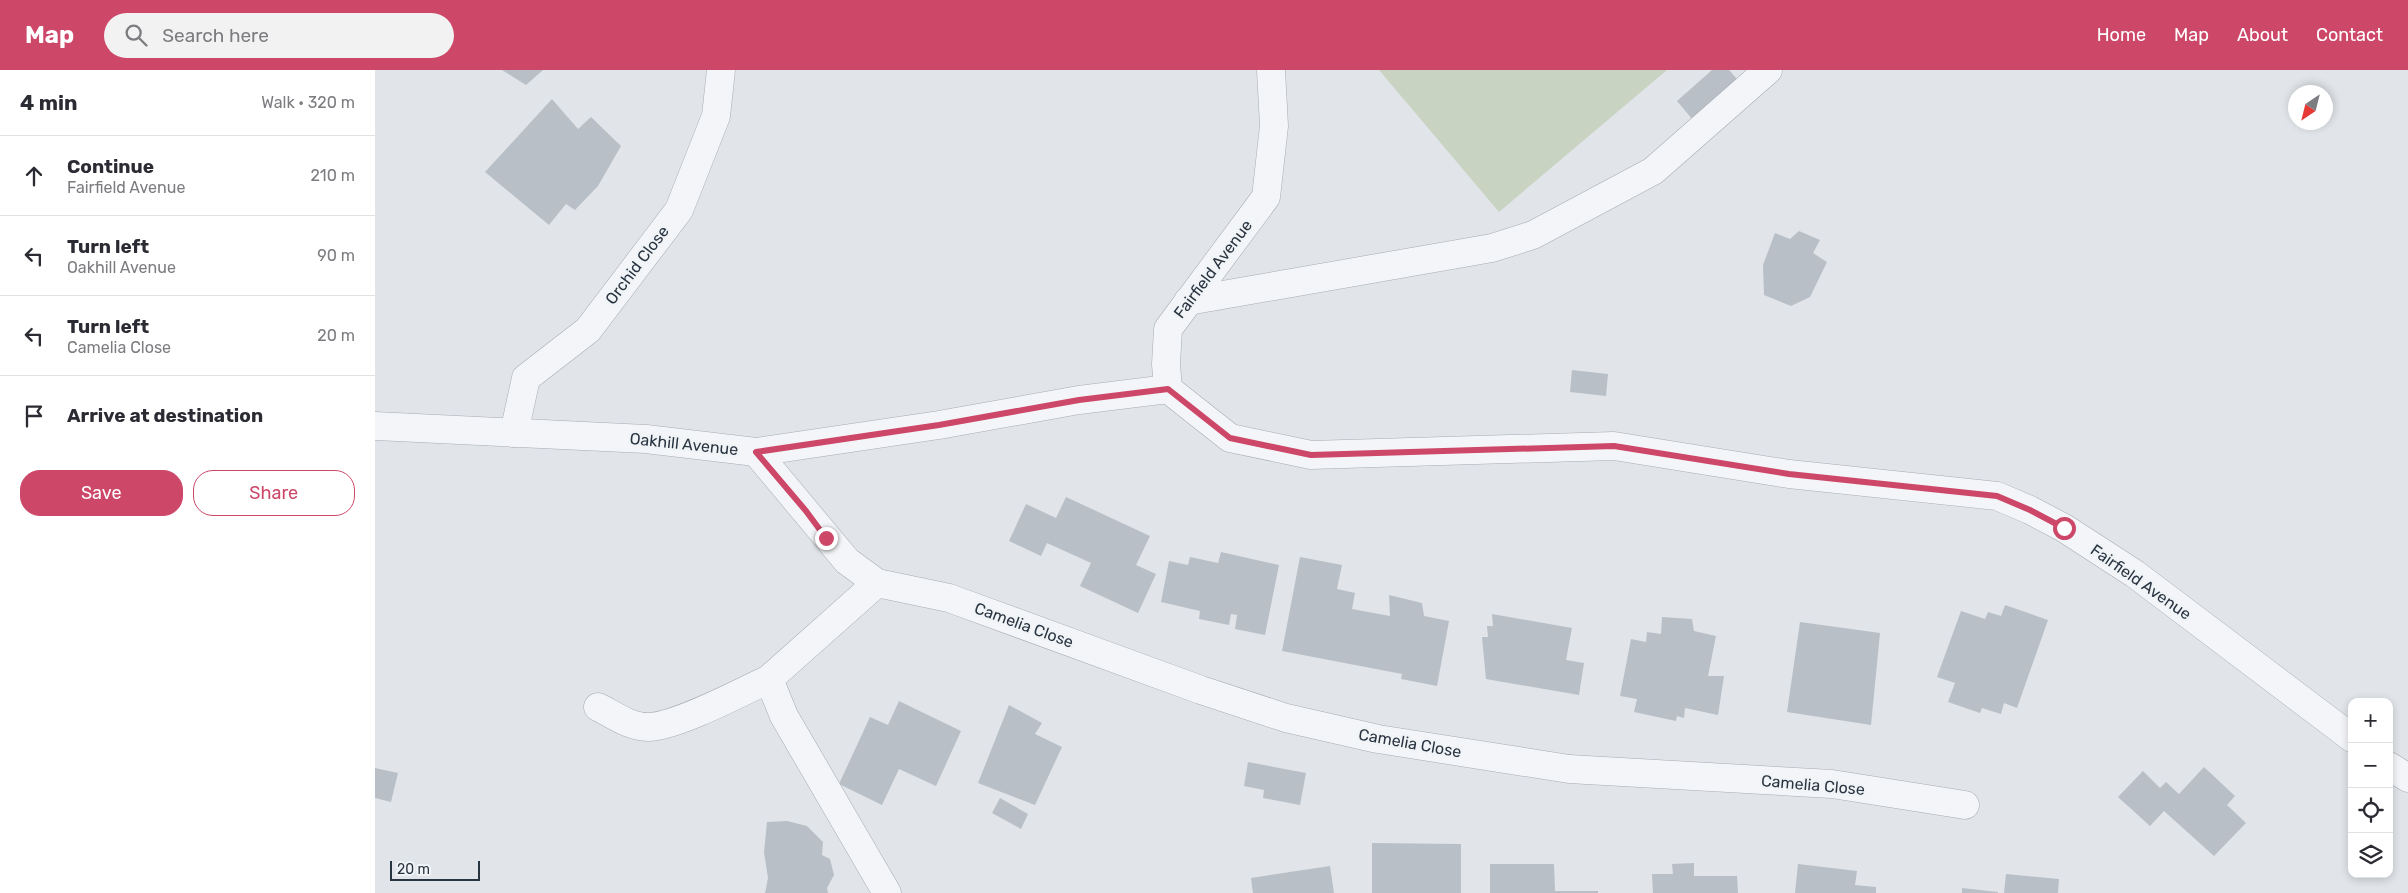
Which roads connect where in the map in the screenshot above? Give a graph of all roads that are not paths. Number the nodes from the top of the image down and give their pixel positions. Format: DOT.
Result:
graph roads {
  1 [pos="721,70"];
  2 [pos="1271,70"];
  3 [pos="1768,70"];
  4 [pos="1188,301"];
  5 [pos="1168,389"];
  6 [pos="375,426"];
  7 [pos="514,433"];
  8 [pos="756,452"];
  9 [pos="877,584"];
  10 [pos="769,679"];
  11 [pos="598,707"];
  12 [pos="2348,735"];
  13 [pos="2393,769"];
  14 [pos="2408,778"];
  15 [pos="1965,804"];
  16 [pos="887,893"];
  1 -- 7 [label="street, Orchid Close"];
  2 -- 4 [label="street, Fairfield Avenue"];
  3 -- 4 [label="street"];
  4 -- 5 [label="street, Fairfield Avenue"];
  5 -- 8 [label="street, Oakhill Avenue"];
  5 -- 12 [label="street, Fairfield Avenue"];
  6 -- 7 [label="street, Oakhill Avenue"];
  7 -- 8 [label="street, Oakhill Avenue"];
  8 -- 9 [label="street, Camelia Close"];
  9 -- 10 [label="street"];
  9 -- 15 [label="street, Camelia Close"];
  10 -- 11 [label="street"];
  10 -- 16 [label="street"];
  13 -- 14 [label="street"];
}
